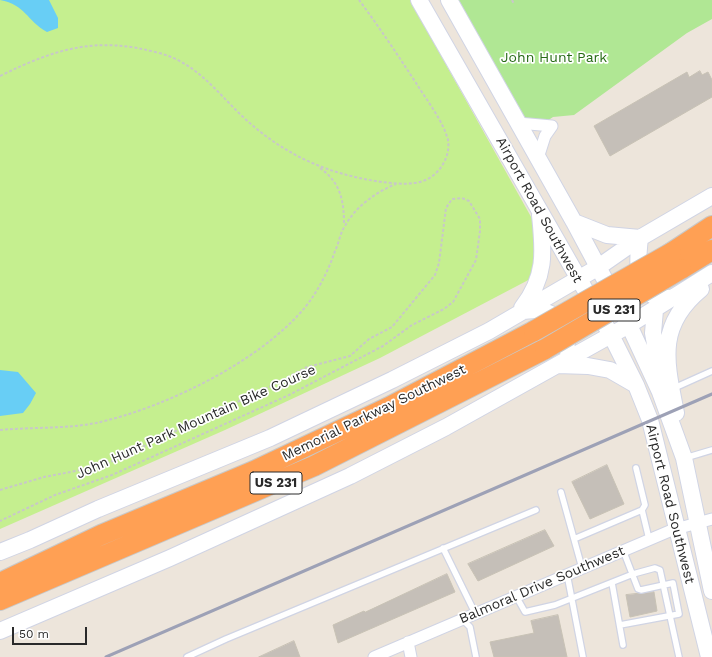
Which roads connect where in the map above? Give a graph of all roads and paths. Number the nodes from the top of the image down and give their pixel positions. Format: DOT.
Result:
graph roads {
  1 [pos="359,0"];
  2 [pos="419,0"];
  3 [pos="449,0"];
  4 [pos="512,0"];
  5 [pos="514,4"];
  6 [pos="0,76"];
  7 [pos="518,123"];
  8 [pos="538,158"];
  9 [pos="318,166"];
  10 [pos="397,184"];
  11 [pos="712,196"];
  12 [pos="539,208"];
  13 [pos="574,222"];
  14 [pos="344,226"];
  15 [pos="712,226"];
  16 [pos="640,238"];
  17 [pos="712,250"];
  18 [pos="676,261"];
  19 [pos="597,268"];
  20 [pos="712,273"];
  21 [pos="578,278"];
  22 [pos="712,280"];
  23 [pos="673,298"];
  24 [pos="654,310"];
  25 [pos="519,311"];
  26 [pos="629,326"];
  27 [pos="611,335"];
  28 [pos="557,365"];
  29 [pos="712,371"];
  30 [pos="636,385"];
  31 [pos="671,390"];
  32 [pos="668,412"];
  33 [pos="0,430"];
  34 [pos="712,450"];
  35 [pos="684,458"];
  36 [pos="636,468"];
  37 [pos="0,490"];
  38 [pos="561,492"];
  39 [pos="536,510"];
  40 [pos="642,510"];
  41 [pos="705,520"];
  42 [pos="0,521"];
  43 [pos="677,528"];
  44 [pos="101,535"];
  45 [pos="574,539"];
  46 [pos="649,539"];
  47 [pos="443,548"];
  48 [pos="623,550"];
  49 [pos="0,552"];
  50 [pos="582,568"];
  51 [pos="0,569"];
  52 [pos="72,569"];
  53 [pos="567,574"];
  54 [pos="633,574"];
  55 [pos="612,583"];
  56 [pos="0,584"];
  57 [pos="664,585"];
  58 [pos="712,586"];
  59 [pos="516,596"];
  60 [pos="0,600"];
  61 [pos="572,600"];
  62 [pos="0,608"];
  63 [pos="475,613"];
  64 [pos="670,616"];
  65 [pos="462,619"];
  66 [pos="620,625"];
  67 [pos="0,630"];
  68 [pos="408,642"];
  69 [pos="623,644"];
  70 [pos="188,657"];
  71 [pos="374,657"];
  72 [pos="411,657"];
  73 [pos="476,657"];
  74 [pos="583,657"];
  75 [pos="679,657"];
  76 [pos="709,657"];
  1 -- 10 [label="path"];
  2 -- 12 [label="main road, Airport Road Southwest"];
  3 -- 7 [label="main road, Airport Road Southwest"];
  4 -- 5 [label="path"];
  6 -- 9 [label="path"];
  7 -- 8 [label="main road, Airport Road Southwest"];
  7 -- 8 [label="street, Airport Road Southwest"];
  8 -- 13 [label="main road, Airport Road Southwest"];
  9 -- 10 [label="path"];
  9 -- 14 [label="path"];
  10 -- 14 [label="path"];
  11 -- 16 [label="main road"];
  12 -- 21 [label="main road, Airport Road Southwest"];
  12 -- 25 [label="main road"];
  13 -- 16 [label="main road"];
  13 -- 19 [label="main road, Airport Road Southwest"];
  14 -- 33 [label="path"];
  15 -- 18 [label="highway, Memorial Parkway Southwest / US 231"];
  16 -- 19 [label="main road"];
  16 -- 23 [label="main road"];
  17 -- 18 [label="highway, Memorial Parkway Southwest / US 231"];
  18 -- 44 [label="highway, Memorial Parkway Southwest / US 231, bridge"];
  18 -- 52 [label="highway, Memorial Parkway Southwest / US 231, bridge"];
  19 -- 21 [label="main road"];
  19 -- 26 [label="main road, Airport Road Southwest"];
  20 -- 23 [label="main road"];
  21 -- 25 [label="main road"];
  21 -- 27 [label="main road, Airport Road Southwest"];
  22 -- 31 [label="main road"];
  23 -- 24 [label="main road"];
  24 -- 26 [label="main road"];
  24 -- 32 [label="main road"];
  25 -- 28 [label="main road"];
  25 -- 49 [label="main road"];
  26 -- 27 [label="main road"];
  26 -- 32 [label="main road, Airport Road Southwest"];
  27 -- 28 [label="main road"];
  27 -- 30 [label="main road, Airport Road Southwest"];
  28 -- 30 [label="main road"];
  28 -- 67 [label="main road"];
  29 -- 31 [label="lane"];
  30 -- 43 [label="main road, Airport Road Southwest"];
  31 -- 35 [label="main road"];
  32 -- 35 [label="main road, Airport Road Southwest"];
  34 -- 35 [label="lane"];
  35 -- 41 [label="main road, Airport Road Southwest"];
  36 -- 40 [label="lane"];
  37 -- 42 [label="path, John Hunt Park Mountain Bike Course"];
  38 -- 45 [label="lane"];
  39 -- 47 [label="lane"];
  40 -- 45 [label="lane"];
  40 -- 46 [label="lane"];
  41 -- 43 [label="street, Balmoral Drive Southwest"];
  41 -- 58 [label="main road, Airport Road Southwest"];
  43 -- 46 [label="street, Balmoral Drive Southwest"];
  43 -- 76 [label="main road, Airport Road Southwest"];
  44 -- 51 [label="highway"];
  44 -- 56 [label="highway, Memorial Parkway Southwest / US 231"];
  45 -- 50 [label="lane"];
  46 -- 48 [label="street, Balmoral Drive Southwest"];
  47 -- 63 [label="lane"];
  47 -- 70 [label="lane"];
  48 -- 50 [label="street, Balmoral Drive Southwest"];
  48 -- 54 [label="lane"];
  50 -- 53 [label="street, Balmoral Drive Southwest"];
  52 -- 60 [label="highway, Memorial Parkway Southwest / US 231"];
  52 -- 62 [label="highway"];
  53 -- 59 [label="street, Balmoral Drive Southwest"];
  53 -- 61 [label="lane"];
  54 -- 55 [label="lane"];
  54 -- 57 [label="lane"];
  54 -- 57 [label="lane"];
  55 -- 61 [label="lane"];
  55 -- 66 [label="lane"];
  57 -- 64 [label="lane"];
  57 -- 64 [label="lane"];
  59 -- 61 [label="lane"];
  59 -- 63 [label="street, Balmoral Drive Southwest"];
  61 -- 74 [label="lane"];
  63 -- 65 [label="street, Balmoral Drive Southwest"];
  64 -- 66 [label="lane"];
  64 -- 75 [label="lane"];
  65 -- 68 [label="street, Balmoral Drive Southwest"];
  65 -- 73 [label="lane"];
  66 -- 69 [label="lane"];
  68 -- 71 [label="street, Balmoral Drive Southwest"];
  68 -- 72 [label="street"];
}
